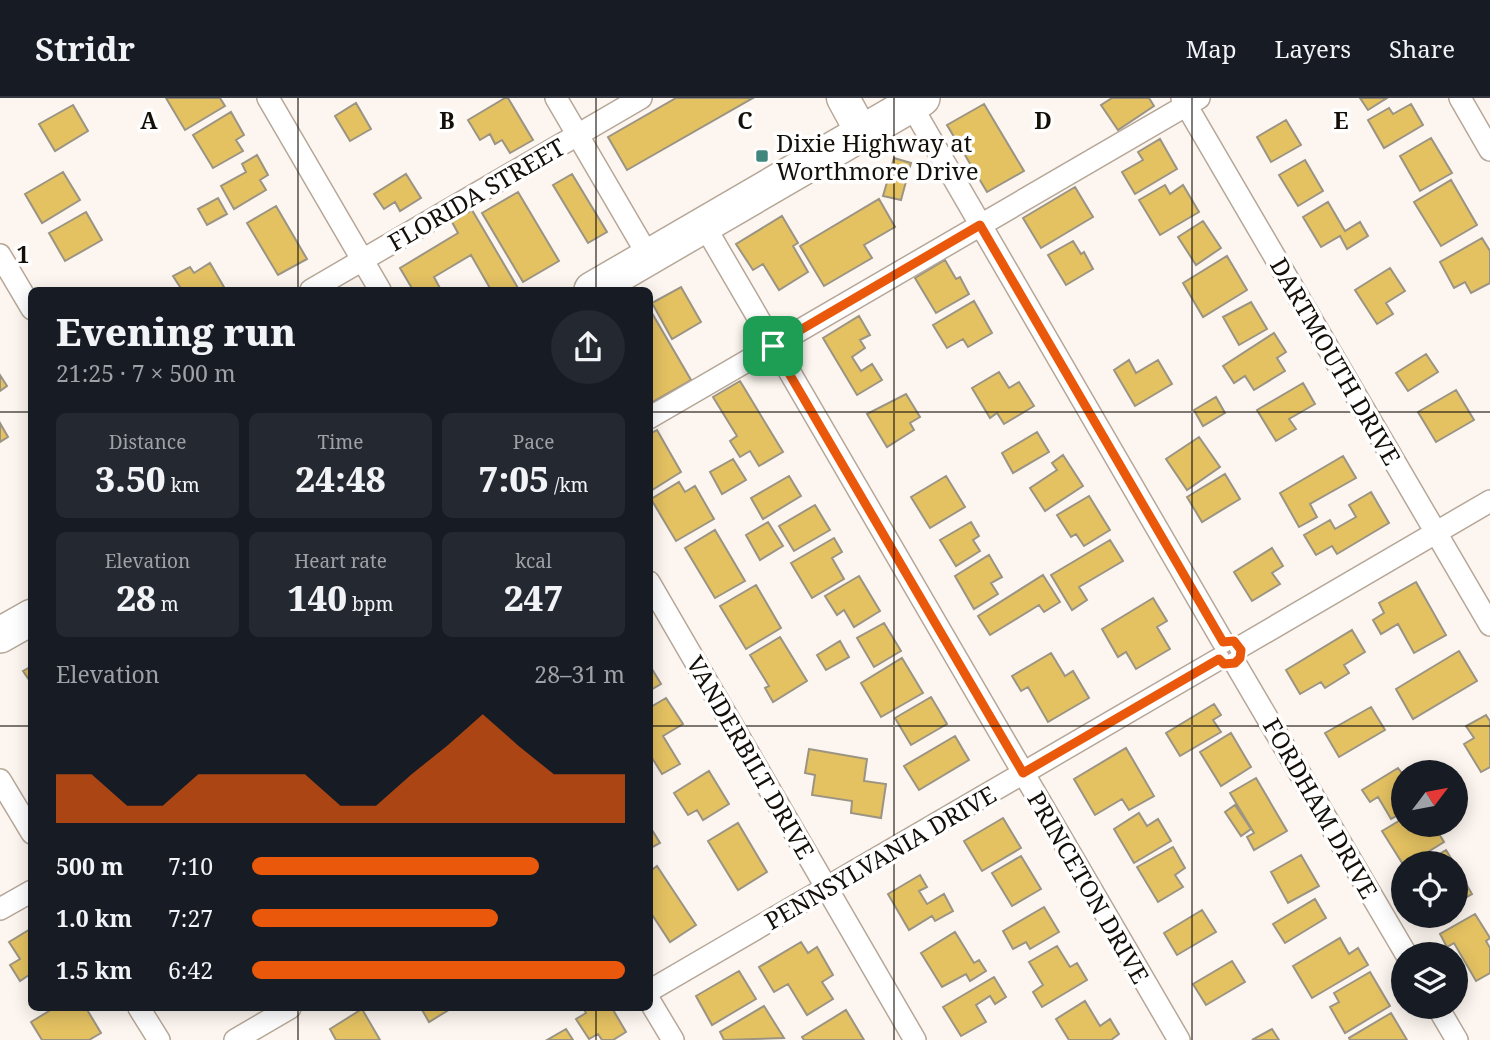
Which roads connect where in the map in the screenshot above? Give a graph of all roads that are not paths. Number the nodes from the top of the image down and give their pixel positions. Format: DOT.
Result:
graph roads {
  1 [pos="268,98"];
  2 [pos="556,98"];
  3 [pos="641,98"];
  4 [pos="843,98"];
  5 [pos="1460,98"];
  6 [pos="1189,100"];
  7 [pos="916,101"];
  8 [pos="863,133"];
  9 [pos="577,135"];
  10 [pos="1490,150"];
  11 [pos="704,225"];
  12 [pos="980,225"];
  13 [pos="0,255"];
  14 [pos="649,257"];
  15 [pos="362,260"];
  16 [pos="316,287"];
  17 [pos="378,287"];
  18 [pos="597,287"];
  19 [pos="28,302"];
  20 [pos="773,346"];
  21 [pos="653,416"];
  22 [pos="1490,501"];
  23 [pos="1437,533"];
  24 [pos="653,589"];
  25 [pos="28,619"];
  26 [pos="1490,625"];
  27 [pos="0,635"];
  28 [pos="1229,653"];
  29 [pos="1023,773"];
  30 [pos="0,780"];
  31 [pos="28,826"];
  32 [pos="827,887"];
  33 [pos="28,893"];
  34 [pos="0,909"];
  35 [pos="1399,942"];
  36 [pos="653,989"];
  37 [pos="653,1007"];
  38 [pos="141,1011"];
  39 [pos="285,1011"];
  40 [pos="1445,1019"];
  41 [pos="159,1040"];
  42 [pos="235,1040"];
  43 [pos="673,1040"];
  44 [pos="915,1040"];
  45 [pos="1179,1040"];
  46 [pos="1457,1040"];
  1 -- 15 [label="street"];
  2 -- 9 [label="street"];
  3 -- 9 [label="street, FLORIDA STREET"];
  4 -- 8 [label="street"];
  5 -- 10 [label="street"];
  6 -- 12 [label="street"];
  6 -- 23 [label="street, DARTMOUTH DRIVE"];
  7 -- 8 [label="main road"];
  7 -- 12 [label="street, FORDHAM DRIVE"];
  8 -- 11 [label="main road"];
  9 -- 14 [label="street"];
  9 -- 15 [label="street, FLORIDA STREET"];
  11 -- 14 [label="main road"];
  11 -- 20 [label="street, PRINCETON DRIVE"];
  12 -- 20 [label="street"];
  12 -- 28 [label="street, FORDHAM DRIVE"];
  13 -- 19 [label="street"];
  14 -- 18 [label="main road"];
  15 -- 16 [label="street, FLORIDA STREET"];
  15 -- 17 [label="street"];
  20 -- 21 [label="street"];
  20 -- 29 [label="street, PRINCETON DRIVE"];
  22 -- 23 [label="street, PENNSYLVANIA DRIVE"];
  23 -- 26 [label="street, DARTMOUTH DRIVE"];
  23 -- 28 [label="street, PENNSYLVANIA DRIVE"];
  24 -- 32 [label="street, VANDERBILT DRIVE"];
  25 -- 27 [label="main road"];
  28 -- 29 [label="street, PENNSYLVANIA DRIVE"];
  28 -- 35 [label="street, FORDHAM DRIVE"];
  29 -- 32 [label="street, PENNSYLVANIA DRIVE"];
  29 -- 45 [label="street, PRINCETON DRIVE"];
  30 -- 31 [label="street"];
  32 -- 36 [label="street, PENNSYLVANIA DRIVE"];
  32 -- 44 [label="street, VANDERBILT DRIVE"];
  33 -- 34 [label="street"];
  37 -- 43 [label="street"];
  38 -- 41 [label="street"];
  39 -- 42 [label="street"];
  40 -- 46 [label="street"];
}
